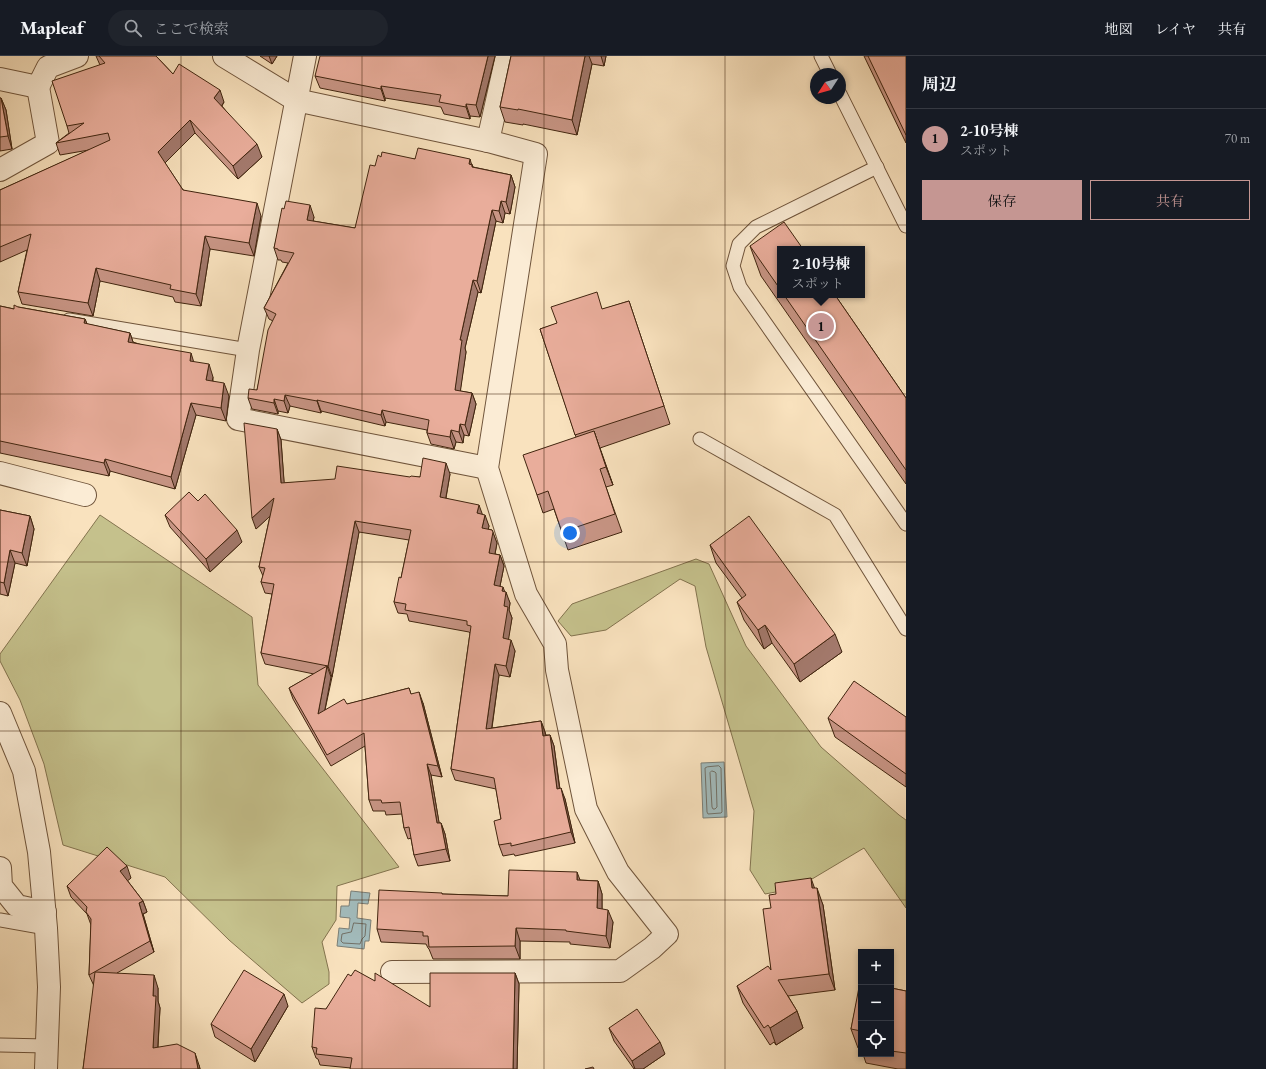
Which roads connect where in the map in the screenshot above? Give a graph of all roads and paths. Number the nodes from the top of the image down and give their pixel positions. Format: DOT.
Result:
graph roads {
  1 [pos="77,56"];
  2 [pos="224,56"];
  3 [pos="305,56"];
  4 [pos="507,56"];
  5 [pos="821,56"];
  6 [pos="827,68"];
  7 [pos="0,79"];
  8 [pos="38,87"];
  9 [pos="296,100"];
  10 [pos="845,104"];
  11 [pos="488,141"];
  12 [pos="877,167"];
  13 [pos="0,170"];
  14 [pos="905,222"];
  15 [pos="55,317"];
  16 [pos="248,350"];
  17 [pos="700,439"];
  18 [pos="487,468"];
  19 [pos="0,473"];
  20 [pos="85,495"];
  21 [pos="906,524"];
  22 [pos="906,629"];
  23 [pos="0,713"];
  24 [pos="0,868"];
  25 [pos="0,920"];
  26 [pos="46,920"];
  27 [pos="392,972"];
  28 [pos="0,1045"];
  29 [pos="47,1046"];
  30 [pos="46,1069"];
  1 -- 8 [label="street"];
  2 -- 9 [label="street"];
  3 -- 9 [label="street"];
  4 -- 11 [label="street"];
  5 -- 6 [label="lane"];
  7 -- 8 [label="street"];
  8 -- 13 [label="street"];
  9 -- 11 [label="street"];
  9 -- 16 [label="street"];
  10 -- 12 [label="lane"];
  11 -- 18 [label="street"];
  12 -- 14 [label="lane"];
  12 -- 21 [label="lane"];
  15 -- 16 [label="lane"];
  16 -- 18 [label="street"];
  17 -- 22 [label="lane"];
  18 -- 27 [label="street"];
  19 -- 20 [label="street"];
  23 -- 26 [label="street"];
  24 -- 26 [label="street"];
  25 -- 26 [label="lane"];
  26 -- 29 [label="street"];
  28 -- 29 [label="lane"];
  29 -- 30 [label="street"];
}
